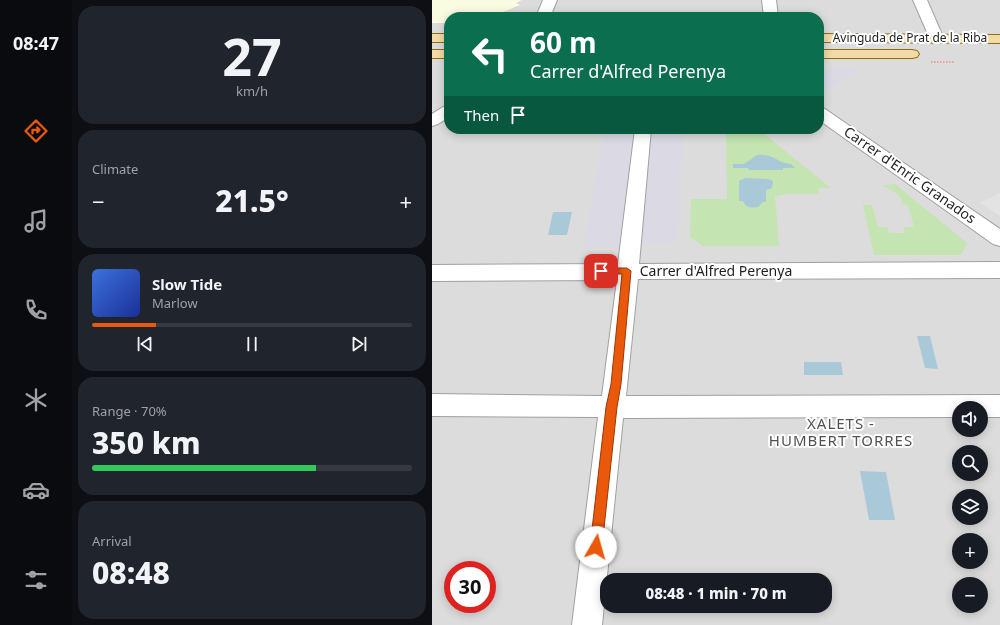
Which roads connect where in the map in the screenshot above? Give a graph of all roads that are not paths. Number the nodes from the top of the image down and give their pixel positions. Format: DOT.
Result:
graph roads {
  1 [pos="550,0"];
  2 [pos="769,0"];
  3 [pos="920,0"];
  4 [pos="545,12"];
  5 [pos="770,12"];
  6 [pos="432,38"];
  7 [pos="444,38"];
  8 [pos="824,38"];
  9 [pos="937,39"];
  10 [pos="1000,39"];
  11 [pos="432,54"];
  12 [pos="444,54"];
  13 [pos="824,54"];
  14 [pos="923,54"];
  15 [pos="444,113"];
  16 [pos="824,116"];
  17 [pos="432,121"];
  18 [pos="642,134"];
  19 [pos="1000,239"];
  20 [pos="1000,270"];
  21 [pos="627,271"];
  22 [pos="432,273"];
  23 [pos="432,405"];
  24 [pos="1000,406"];
  25 [pos="612,407"];
  26 [pos="587,625"];
  1 -- 4 [label="street"];
  2 -- 5 [label="street"];
  3 -- 9 [label="street"];
  6 -- 7 [label="main road"];
  8 -- 9 [label="main road, Avinguda de Prat de la Riba"];
  9 -- 10 [label="main road, Avinguda de Prat de la Riba"];
  11 -- 12 [label="main road"];
  13 -- 14 [label="main road, Avinguda de Prat de la Riba"];
  15 -- 17 [label="street"];
  16 -- 19 [label="street, Carrer d'Enric Granados"];
  18 -- 21 [label="street"];
  20 -- 21 [label="street, Carrer d'Alfred Perenya"];
  21 -- 22 [label="street, Carrer d'Alfred Perenya"];
  21 -- 25 [label="street"];
  23 -- 25 [label="street"];
  24 -- 25 [label="street"];
  25 -- 26 [label="street"];
}
